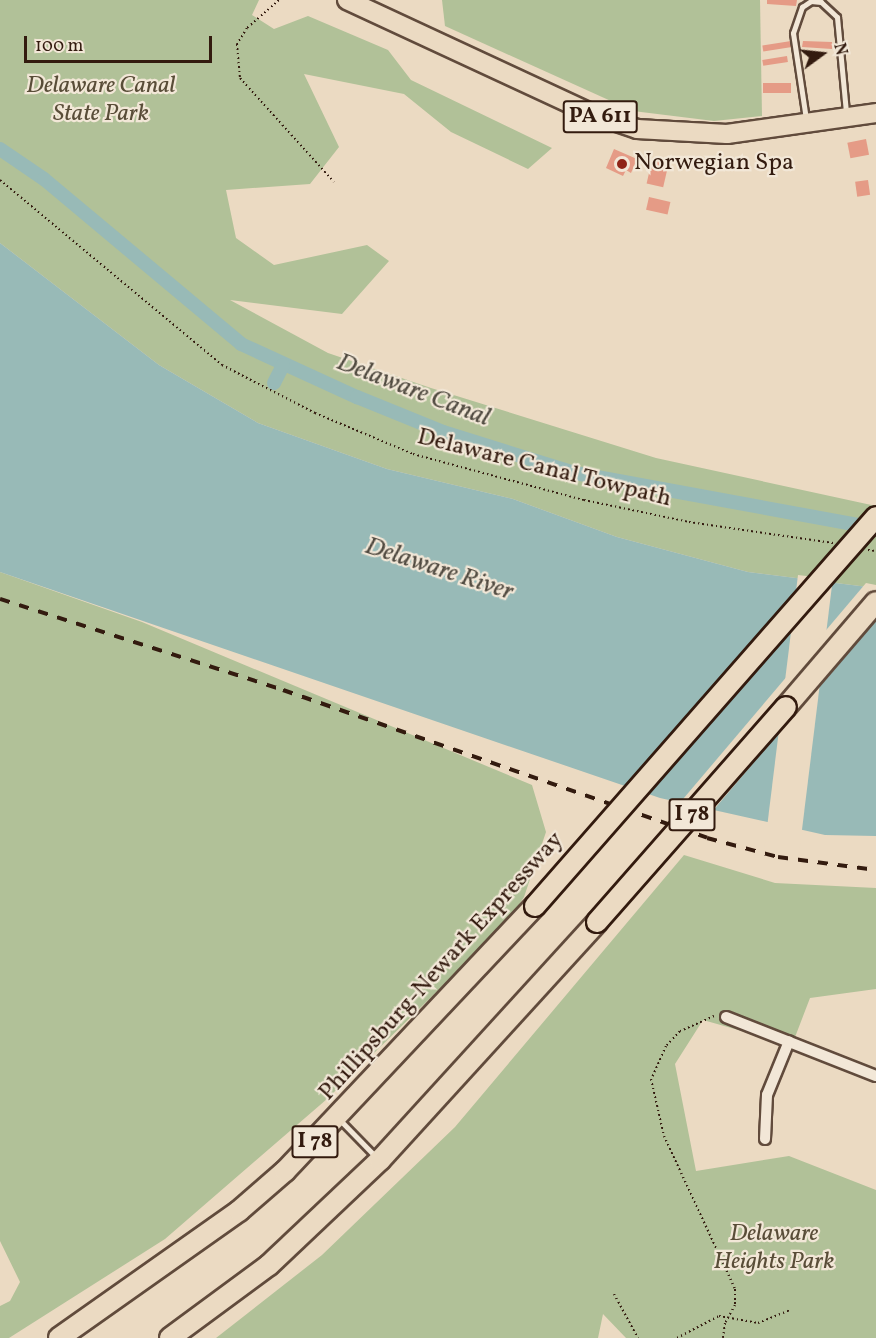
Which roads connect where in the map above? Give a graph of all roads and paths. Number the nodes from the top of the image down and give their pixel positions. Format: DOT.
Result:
graph roads {
  1 [pos="279,0"];
  2 [pos="347,0"];
  3 [pos="876,113"];
  4 [pos="846,118"];
  5 [pos="807,124"];
  6 [pos="0,180"];
  7 [pos="334,182"];
  8 [pos="876,517"];
  9 [pos="843,545"];
  10 [pos="865,549"];
  11 [pos="876,551"];
  12 [pos="876,603"];
  13 [pos="726,1017"];
  14 [pos="789,1041"];
  15 [pos="876,1077"];
  16 [pos="338,1119"];
  17 [pos="765,1139"];
  18 [pos="380,1160"];
  19 [pos="614,1294"];
  20 [pos="790,1310"];
  21 [pos="729,1316"];
  22 [pos="59,1338"];
  23 [pos="170,1338"];
  24 [pos="638,1338"];
  25 [pos="676,1338"];
  26 [pos="723,1338"];
  1 -- 7 [label="path"];
  2 -- 5 [label="highway, PA 611"];
  3 -- 4 [label="highway, PA 611"];
  4 -- 5 [label="highway, PA 611"];
  4 -- 5 [label="lane"];
  6 -- 9 [label="path, Delaware Canal Towpath"];
  8 -- 16 [label="highway, Phillipsburg-Newark Expressway / I 78, bridge"];
  10 -- 11 [label="path"];
  12 -- 18 [label="highway, I 78, bridge"];
  13 -- 14 [label="street"];
  13 -- 21 [label="path"];
  14 -- 15 [label="street"];
  14 -- 17 [label="street"];
  16 -- 18 [label="lane"];
  16 -- 22 [label="highway, Phillipsburg-Newark Expressway / I 78"];
  18 -- 23 [label="highway, I 78"];
  19 -- 24 [label="path"];
  20 -- 21 [label="path"];
  21 -- 25 [label="path"];
  21 -- 26 [label="path"];
}
